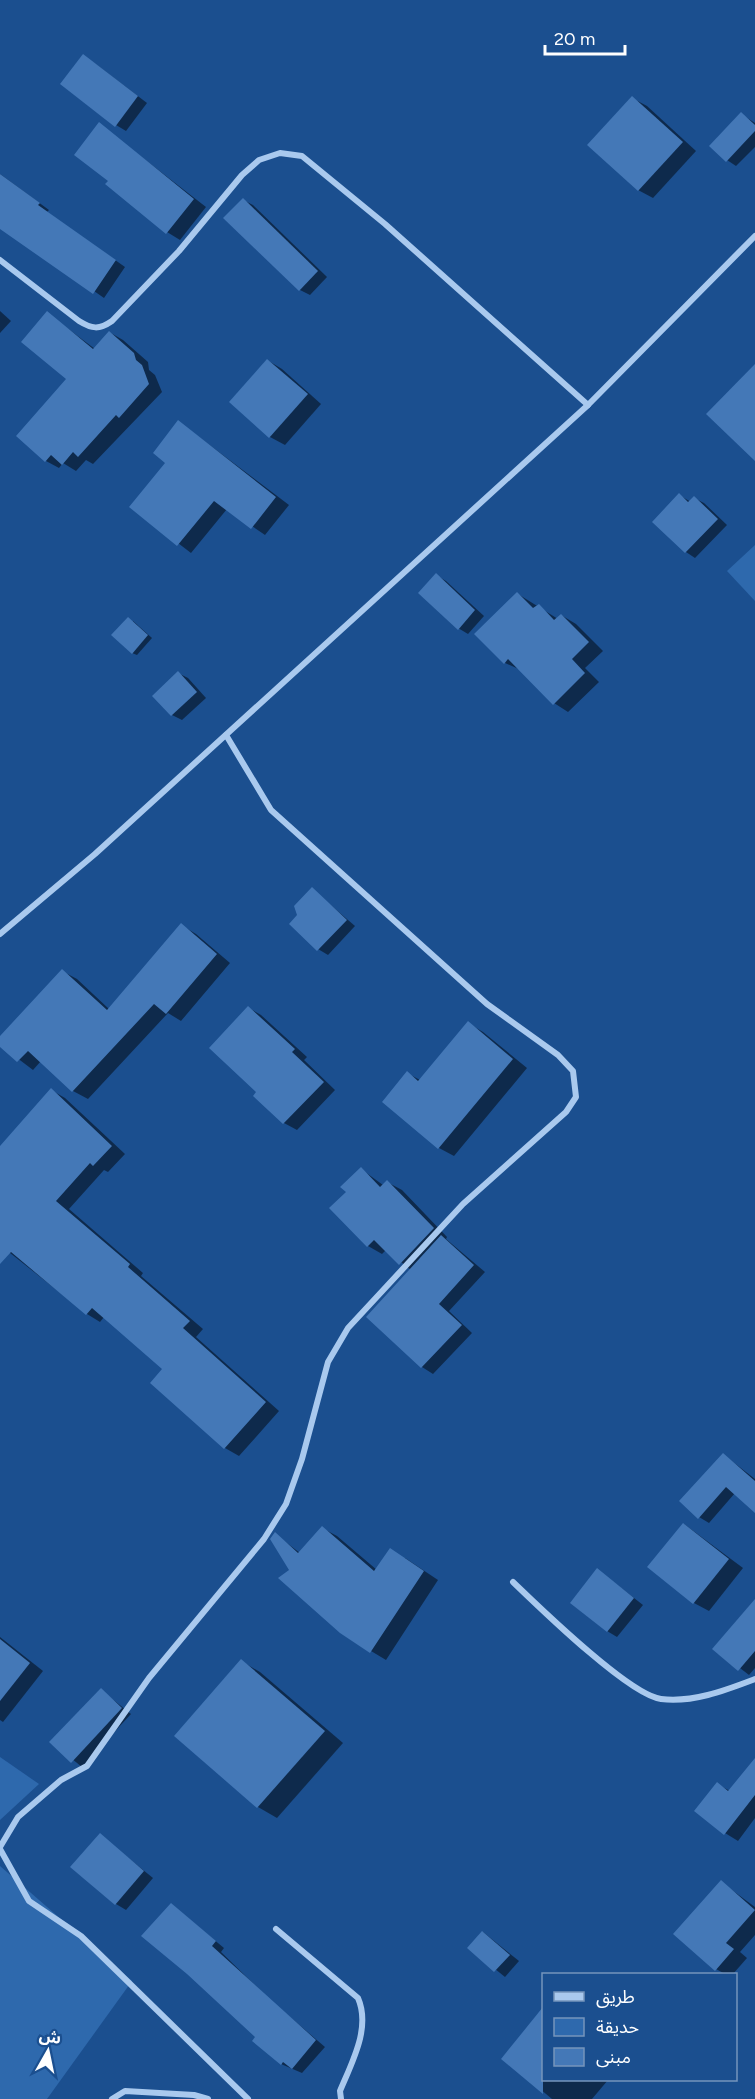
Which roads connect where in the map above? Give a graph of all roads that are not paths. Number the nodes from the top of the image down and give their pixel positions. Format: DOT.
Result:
graph roads {
  1 [pos="755,236"];
  2 [pos="0,260"];
  3 [pos="588,405"];
  4 [pos="226,735"];
  5 [pos="0,934"];
  6 [pos="513,1582"];
  7 [pos="755,1678"];
  8 [pos="0,1848"];
  9 [pos="276,1929"];
  10 [pos="112,2099"];
  11 [pos="208,2099"];
  12 [pos="248,2099"];
  13 [pos="341,2099"];
  1 -- 3 [label="street"];
  2 -- 3 [label="street"];
  3 -- 4 [label="street"];
  4 -- 5 [label="street"];
  4 -- 8 [label="street"];
  6 -- 7 [label="street"];
  8 -- 12 [label="street"];
  9 -- 13 [label="street"];
  10 -- 11 [label="street"];
}
